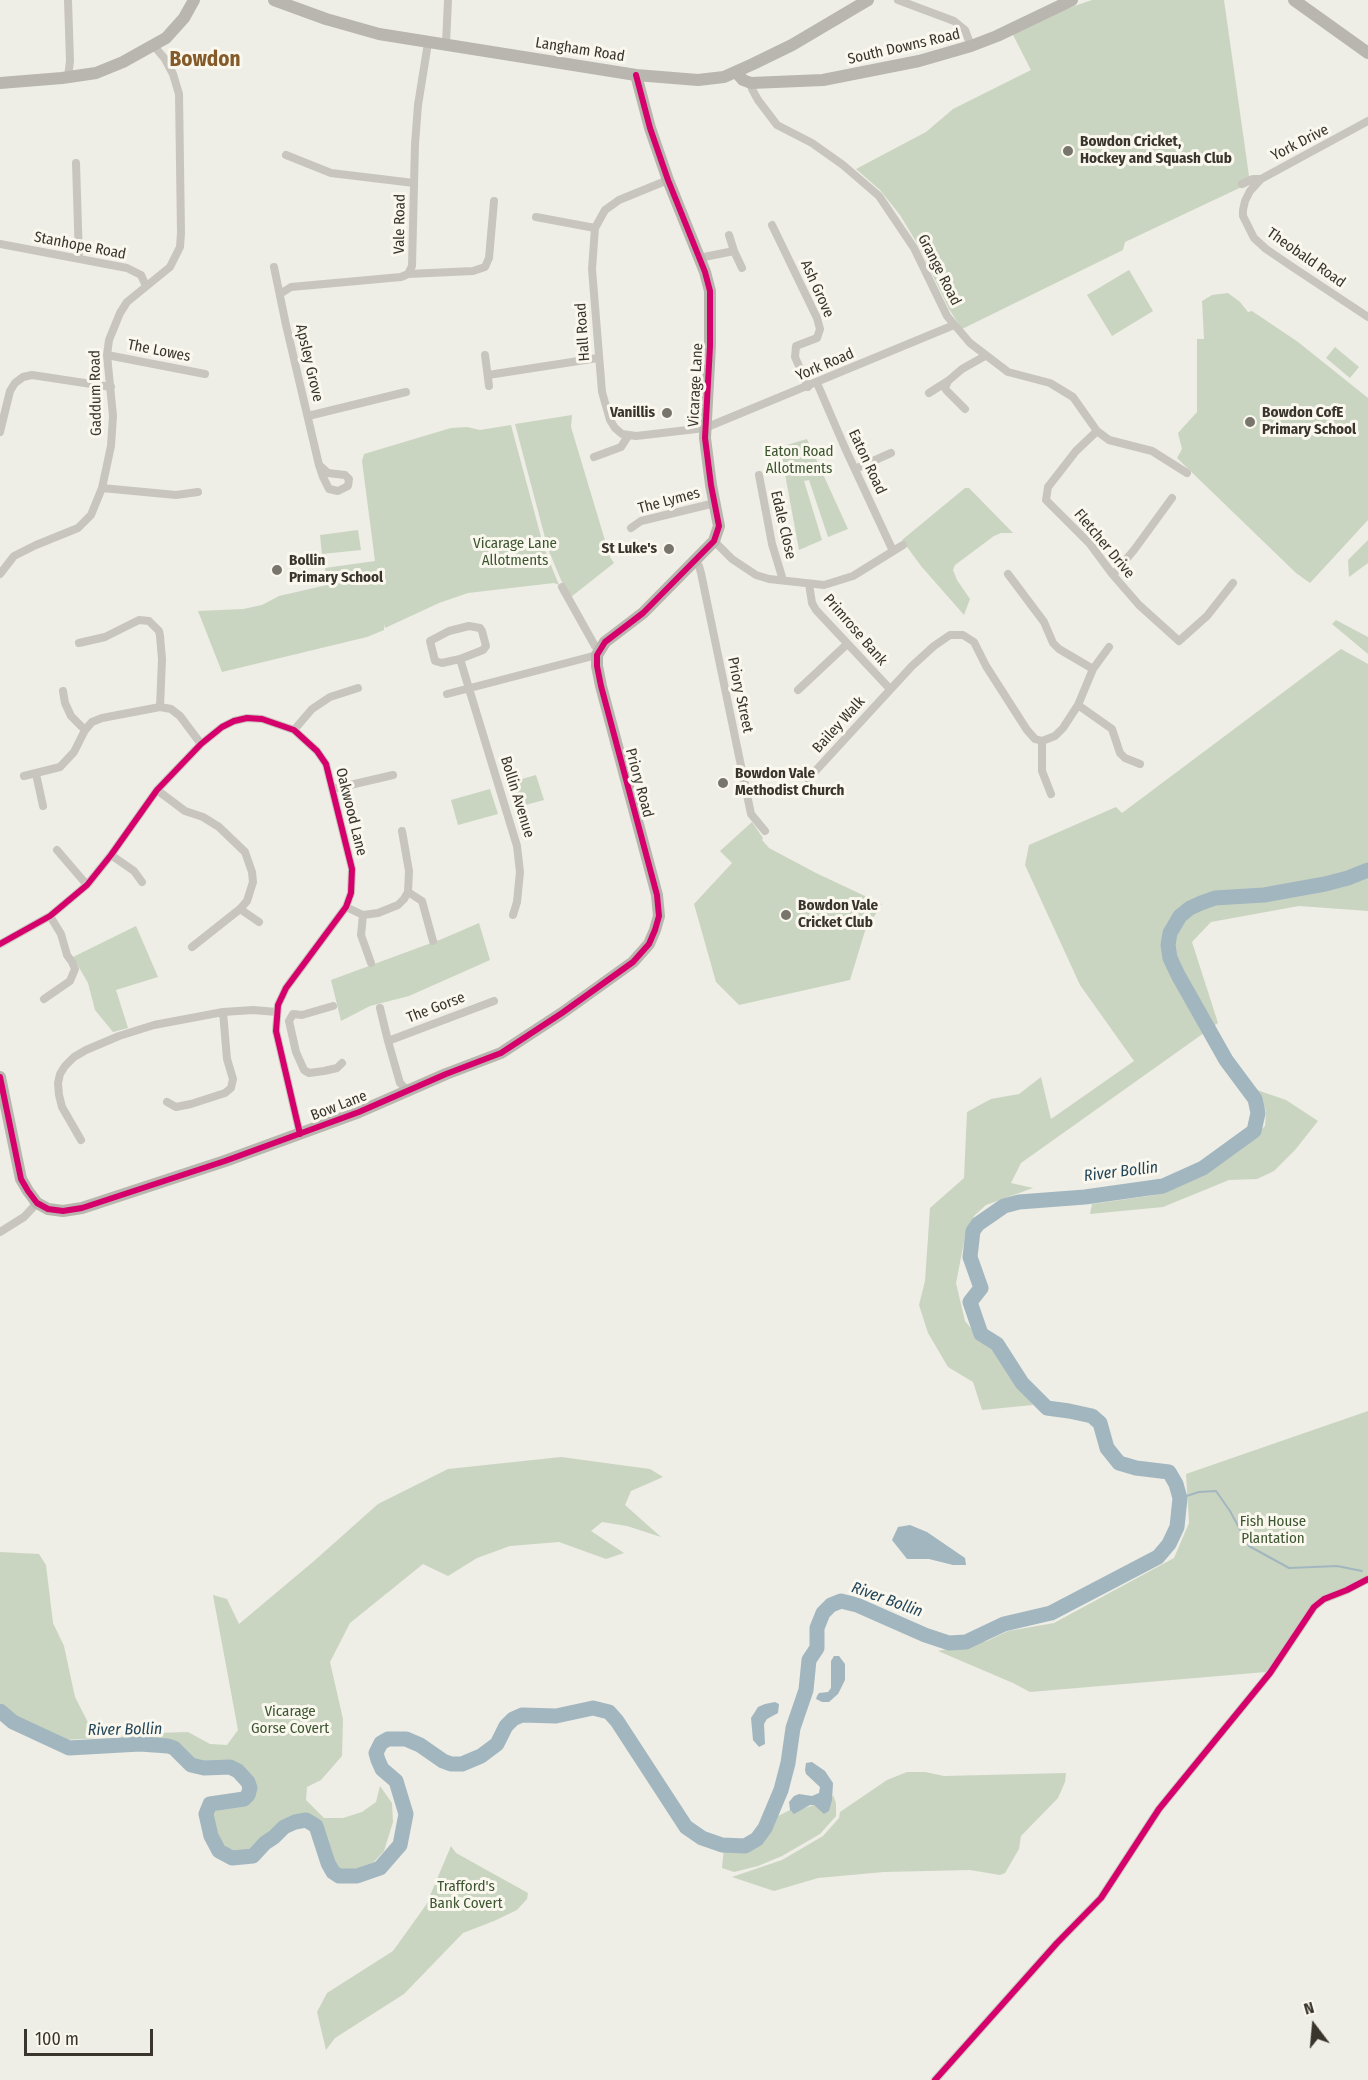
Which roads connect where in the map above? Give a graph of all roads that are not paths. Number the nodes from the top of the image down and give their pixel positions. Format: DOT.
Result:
graph roads {
  1 [pos="68,0"];
  2 [pos="194,0"];
  3 [pos="274,0"];
  4 [pos="448,0"];
  5 [pos="868,0"];
  6 [pos="898,0"];
  7 [pos="1072,0"];
  8 [pos="1294,0"];
  9 [pos="428,43"];
  10 [pos="446,44"];
  11 [pos="154,46"];
  12 [pos="971,46"];
  13 [pos="1368,52"];
  14 [pos="736,72"];
  15 [pos="636,75"];
  16 [pos="68,77"];
  17 [pos="0,83"];
  18 [pos="751,83"];
  19 [pos="1368,121"];
  20 [pos="286,154"];
  21 [pos="76,163"];
  22 [pos="1261,179"];
  23 [pos="668,180"];
  24 [pos="414,183"];
  25 [pos="1242,184"];
  26 [pos="494,201"];
  27 [pos="536,217"];
  28 [pos="772,225"];
  29 [pos="595,228"];
  30 [pos="729,235"];
  31 [pos="0,244"];
  32 [pos="734,251"];
  33 [pos="699,258"];
  34 [pos="79,259"];
  35 [pos="274,267"];
  36 [pos="742,268"];
  37 [pos="408,274"];
  38 [pos="146,286"];
  39 [pos="280,294"];
  40 [pos="1368,317"];
  41 [pos="954,326"];
  42 [pos="107,354"];
  43 [pos="485,355"];
  44 [pos="985,356"];
  45 [pos="598,358"];
  46 [pos="205,374"];
  47 [pos="488,375"];
  48 [pos="948,381"];
  49 [pos="817,383"];
  50 [pos="489,386"];
  51 [pos="111,387"];
  52 [pos="808,387"];
  53 [pos="406,392"];
  54 [pos="929,393"];
  55 [pos="965,409"];
  56 [pos="308,416"];
  57 [pos="705,428"];
  58 [pos="1097,431"];
  59 [pos="0,432"];
  60 [pos="628,436"];
  61 [pos="891,453"];
  62 [pos="594,457"];
  63 [pos="319,465"];
  64 [pos="855,469"];
  65 [pos="1186,473"];
  66 [pos="759,475"];
  67 [pos="102,488"];
  68 [pos="198,492"];
  69 [pos="1172,498"];
  70 [pos="715,503"];
  71 [pos="631,528"];
  72 [pos="714,542"];
  73 [pos="903,545"];
  74 [pos="893,551"];
  75 [pos="695,562"];
  76 [pos="3,563"];
  77 [pos="0,574"];
  78 [pos="1008,574"];
  79 [pos="1113,575"];
  80 [pos="783,580"];
  81 [pos="809,584"];
  82 [pos="1233,584"];
  83 [pos="562,587"];
  84 [pos="79,643"];
  85 [pos="846,645"];
  86 [pos="1109,647"];
  87 [pos="599,652"];
  88 [pos="460,659"];
  89 [pos="1093,669"];
  90 [pos="358,688"];
  91 [pos="469,689"];
  92 [pos="890,689"];
  93 [pos="798,690"];
  94 [pos="63,691"];
  95 [pos="447,694"];
  96 [pos="1078,705"];
  97 [pos="160,706"];
  98 [pos="85,730"];
  99 [pos="294,730"];
  100 [pos="1042,741"];
  101 [pos="201,744"];
  102 [pos="1140,764"];
  103 [pos="36,774"];
  104 [pos="393,775"];
  105 [pos="24,776"];
  106 [pos="808,779"];
  107 [pos="333,789"];
  108 [pos="157,790"];
  109 [pos="1051,794"];
  110 [pos="43,806"];
  111 [pos="402,831"];
  112 [pos="765,831"];
  113 [pos="57,850"];
  114 [pos="111,855"];
  115 [pos="142,882"];
  116 [pos="87,885"];
  117 [pos="408,892"];
  118 [pos="346,907"];
  119 [pos="240,909"];
  120 [pos="363,915"];
  121 [pos="513,915"];
  122 [pos="50,916"];
  123 [pos="659,916"];
  124 [pos="259,922"];
  125 [pos="433,941"];
  126 [pos="0,944"];
  127 [pos="192,947"];
  128 [pos="371,963"];
  129 [pos="45,999"];
  130 [pos="494,1001"];
  131 [pos="333,1006"];
  132 [pos="380,1008"];
  133 [pos="223,1012"];
  134 [pos="277,1012"];
  135 [pos="388,1041"];
  136 [pos="296,1052"];
  137 [pos="281,1056"];
  138 [pos="342,1063"];
  139 [pos="0,1077"];
  140 [pos="408,1091"];
  141 [pos="167,1102"];
  142 [pos="300,1134"];
  143 [pos="81,1140"];
  144 [pos="37,1203"];
  145 [pos="0,1232"];
  146 [pos="1368,1579"];
  147 [pos="935,2080"];
  1 -- 16 [label="street"];
  2 -- 11 [label="street"];
  3 -- 9 [label="street, Langham Road"];
  4 -- 10 [label="street"];
  5 -- 14 [label="street, Langham Road"];
  6 -- 12 [label="street"];
  7 -- 12 [label="street, South Downs Road"];
  8 -- 13 [label="street"];
  9 -- 10 [label="street, Langham Road"];
  9 -- 24 [label="street, Vale Road"];
  10 -- 15 [label="street, Langham Road"];
  11 -- 16 [label="street"];
  11 -- 38 [label="street, Gaddum Road"];
  12 -- 18 [label="street, South Downs Road"];
  14 -- 15 [label="street, Langham Road"];
  14 -- 18 [label="street"];
  15 -- 23 [label="street, Vicarage Lane"];
  16 -- 17 [label="street"];
  18 -- 41 [label="street, Grange Road"];
  19 -- 22 [label="street, York Drive"];
  20 -- 24 [label="street"];
  21 -- 34 [label="street"];
  22 -- 25 [label="street, York Drive"];
  22 -- 40 [label="street, Theobald Road"];
  23 -- 29 [label="street"];
  23 -- 33 [label="street, Vicarage Lane"];
  24 -- 37 [label="street, Vale Road"];
  26 -- 37 [label="street"];
  27 -- 29 [label="street"];
  28 -- 52 [label="street, Ash Grove"];
  29 -- 45 [label="street, Hall Road"];
  30 -- 32 [label="street"];
  31 -- 34 [label="street, Stanhope Road"];
  32 -- 33 [label="street"];
  32 -- 36 [label="street"];
  33 -- 57 [label="street, Vicarage Lane"];
  34 -- 38 [label="street, Stanhope Road"];
  35 -- 39 [label="street, Apsley Grove"];
  37 -- 39 [label="street, Vale Road"];
  38 -- 42 [label="street, Gaddum Road"];
  39 -- 56 [label="street, Apsley Grove"];
  41 -- 44 [label="street, Grange Road"];
  41 -- 49 [label="street, York Road"];
  42 -- 46 [label="street, The Lowes"];
  42 -- 51 [label="street, Gaddum Road"];
  43 -- 47 [label="street"];
  44 -- 48 [label="street"];
  44 -- 58 [label="street, Grange Road"];
  45 -- 47 [label="street"];
  45 -- 60 [label="street, Hall Road"];
  47 -- 50 [label="street"];
  48 -- 54 [label="street"];
  48 -- 55 [label="street"];
  49 -- 52 [label="street, York Road"];
  49 -- 64 [label="street, Eaton Road"];
  51 -- 59 [label="street"];
  51 -- 67 [label="street, Gaddum Road"];
  52 -- 57 [label="street, York Road"];
  53 -- 56 [label="street"];
  56 -- 63 [label="street, Apsley Grove"];
  57 -- 60 [label="street"];
  57 -- 70 [label="street, Vicarage Lane"];
  58 -- 65 [label="street, Grange Road"];
  58 -- 79 [label="street, Fletcher Drive"];
  60 -- 62 [label="street"];
  61 -- 64 [label="street"];
  64 -- 74 [label="street, Eaton Road"];
  66 -- 80 [label="street, Edale Close"];
  67 -- 68 [label="street"];
  67 -- 76 [label="street, Gaddum Road"];
  69 -- 79 [label="street"];
  70 -- 71 [label="street, The Lymes"];
  70 -- 72 [label="street, Vicarage Lane"];
  72 -- 75 [label="street"];
  72 -- 80 [label="street"];
  73 -- 74 [label="street"];
  74 -- 81 [label="street"];
  75 -- 87 [label="street"];
  75 -- 112 [label="street, Priory Street"];
  76 -- 77 [label="street, Gaddum Road"];
  78 -- 89 [label="street"];
  79 -- 82 [label="street, Fletcher Drive"];
  80 -- 81 [label="street"];
  81 -- 85 [label="street, Primrose Bank"];
  83 -- 87 [label="street"];
  84 -- 97 [label="street"];
  85 -- 92 [label="street, Primrose Bank"];
  85 -- 93 [label="street"];
  86 -- 89 [label="street"];
  87 -- 91 [label="street"];
  87 -- 123 [label="street, Priory Road"];
  88 -- 88 [label="street"];
  88 -- 91 [label="street, Bollin Avenue"];
  89 -- 96 [label="street"];
  90 -- 99 [label="street"];
  91 -- 95 [label="street"];
  91 -- 121 [label="street, Bollin Avenue"];
  92 -- 100 [label="street, Bailey Walk"];
  92 -- 106 [label="street, Bailey Walk"];
  94 -- 98 [label="street"];
  96 -- 100 [label="street"];
  96 -- 102 [label="street"];
  97 -- 98 [label="street"];
  97 -- 101 [label="street"];
  98 -- 103 [label="street"];
  99 -- 101 [label="street, Oakwood Lane"];
  99 -- 107 [label="street, Oakwood Lane"];
  100 -- 109 [label="street"];
  101 -- 108 [label="street, Oakwood Lane"];
  103 -- 105 [label="street"];
  103 -- 110 [label="street"];
  104 -- 107 [label="street"];
  107 -- 118 [label="street, Oakwood Lane"];
  108 -- 114 [label="street, Oakwood Lane"];
  108 -- 119 [label="street"];
  111 -- 117 [label="street"];
  113 -- 116 [label="street"];
  114 -- 115 [label="street"];
  114 -- 116 [label="street, Oakwood Lane"];
  116 -- 122 [label="street, Oakwood Lane"];
  117 -- 120 [label="street"];
  117 -- 125 [label="street"];
  118 -- 120 [label="street"];
  118 -- 134 [label="street, Oakwood Lane"];
  119 -- 124 [label="street"];
  119 -- 127 [label="street"];
  120 -- 128 [label="street"];
  122 -- 126 [label="street, Oakwood Lane"];
  122 -- 129 [label="street"];
  123 -- 140 [label="street, Bow Lane"];
  130 -- 135 [label="street, The Gorse"];
  131 -- 136 [label="street"];
  132 -- 135 [label="street"];
  133 -- 134 [label="street"];
  133 -- 141 [label="street"];
  133 -- 143 [label="street"];
  134 -- 137 [label="street, Oakwood Lane"];
  135 -- 140 [label="street"];
  136 -- 137 [label="street"];
  136 -- 138 [label="street"];
  137 -- 142 [label="street, Oakwood Lane"];
  139 -- 144 [label="street"];
  140 -- 142 [label="street, Bow Lane"];
  142 -- 144 [label="street, Bow Lane"];
  144 -- 145 [label="street"];
  146 -- 147 [label="street"];
}
